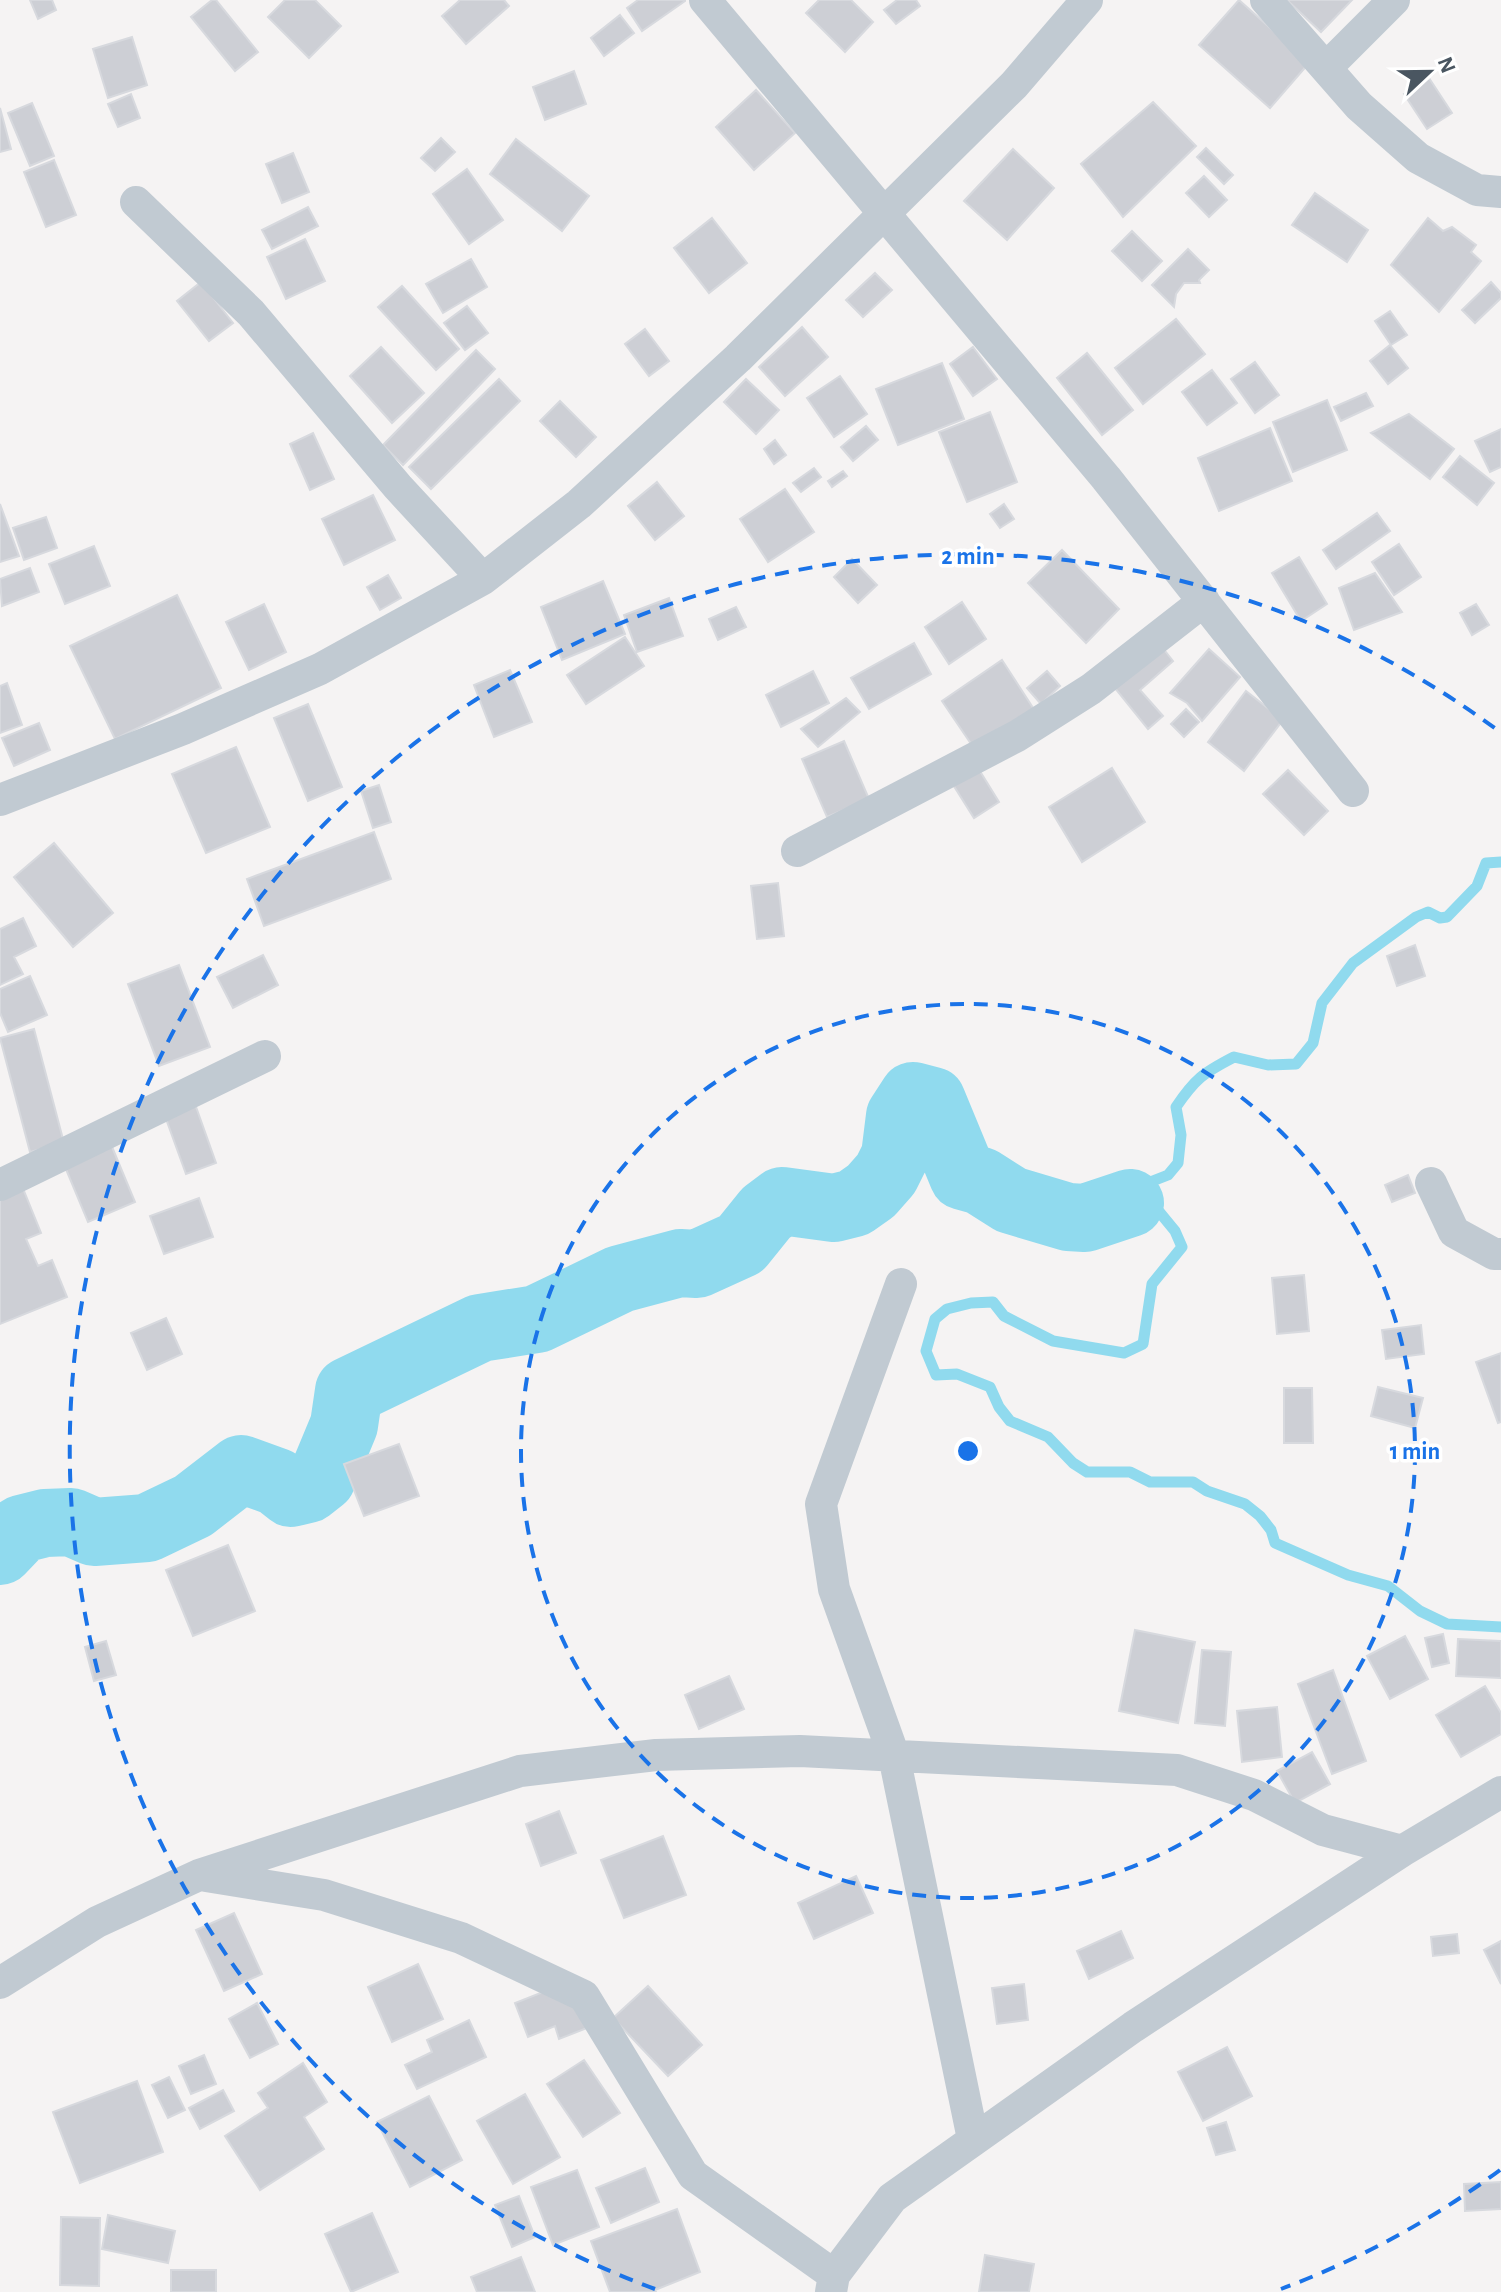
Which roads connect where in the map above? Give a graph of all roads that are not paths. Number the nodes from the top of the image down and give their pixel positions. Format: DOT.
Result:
graph roads {
  1 [pos="705,0"];
  2 [pos="1087,0"];
  3 [pos="1266,0"];
  4 [pos="1394,0"];
  5 [pos="1326,68"];
  6 [pos="1501,192"];
  7 [pos="136,202"];
  8 [pos="884,216"];
  9 [pos="483,579"];
  10 [pos="1204,601"];
  11 [pos="1353,791"];
  12 [pos="0,800"];
  13 [pos="797,851"];
  14 [pos="265,1056"];
  15 [pos="1431,1183"];
  16 [pos="0,1185"];
  17 [pos="1501,1254"];
  18 [pos="901,1284"];
  19 [pos="894,1756"];
  20 [pos="1501,1792"];
  21 [pos="1402,1851"];
  22 [pos="199,1875"];
  23 [pos="0,1983"];
  24 [pos="973,2139"];
  25 [pos="833,2284"];
  1 -- 8 [label="street"];
  2 -- 8 [label="street"];
  3 -- 5 [label="street"];
  4 -- 5 [label="street"];
  5 -- 6 [label="street"];
  7 -- 9 [label="street"];
  8 -- 9 [label="street"];
  8 -- 10 [label="street"];
  9 -- 12 [label="street"];
  10 -- 11 [label="street"];
  10 -- 13 [label="street"];
  14 -- 16 [label="street"];
  15 -- 17 [label="street"];
  18 -- 19 [label="street"];
  19 -- 21 [label="street"];
  19 -- 22 [label="street"];
  19 -- 24 [label="street"];
  20 -- 21 [label="street"];
  21 -- 24 [label="street"];
  22 -- 23 [label="street"];
  22 -- 25 [label="street"];
  24 -- 25 [label="street"];
}
